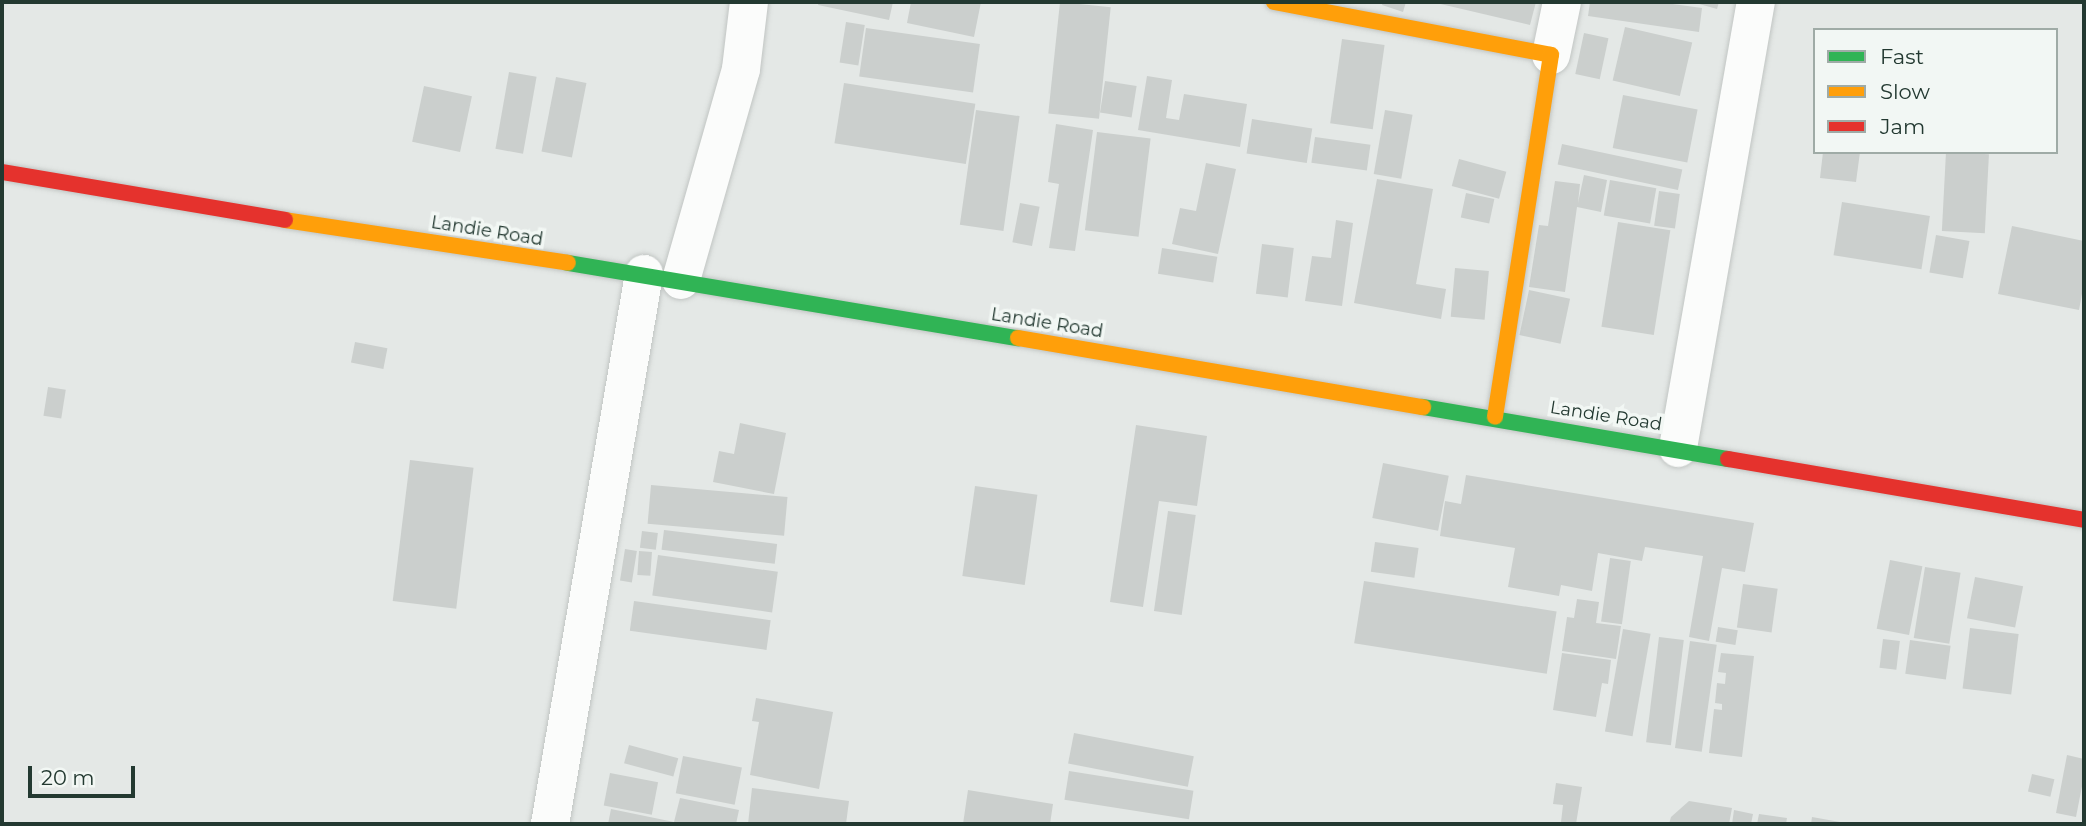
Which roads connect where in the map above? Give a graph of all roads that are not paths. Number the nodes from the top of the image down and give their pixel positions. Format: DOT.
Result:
graph roads {
  1 [pos="748,2"];
  2 [pos="1274,2"];
  3 [pos="1562,2"];
  4 [pos="1756,2"];
  5 [pos="1550,55"];
  6 [pos="2,172"];
  7 [pos="644,274"];
  8 [pos="681,280"];
  9 [pos="1495,417"];
  10 [pos="1678,448"];
  11 [pos="2084,520"];
  12 [pos="550,824"];
  1 -- 8 [label="street"];
  2 -- 5 [label="street"];
  3 -- 5 [label="street"];
  4 -- 10 [label="street"];
  5 -- 9 [label="street"];
  6 -- 7 [label="street, Landie Road"];
  7 -- 8 [label="street, Landie Road"];
  7 -- 12 [label="street"];
  8 -- 9 [label="street, Landie Road"];
  9 -- 10 [label="street, Landie Road"];
  10 -- 11 [label="street, Landie Road"];
}
